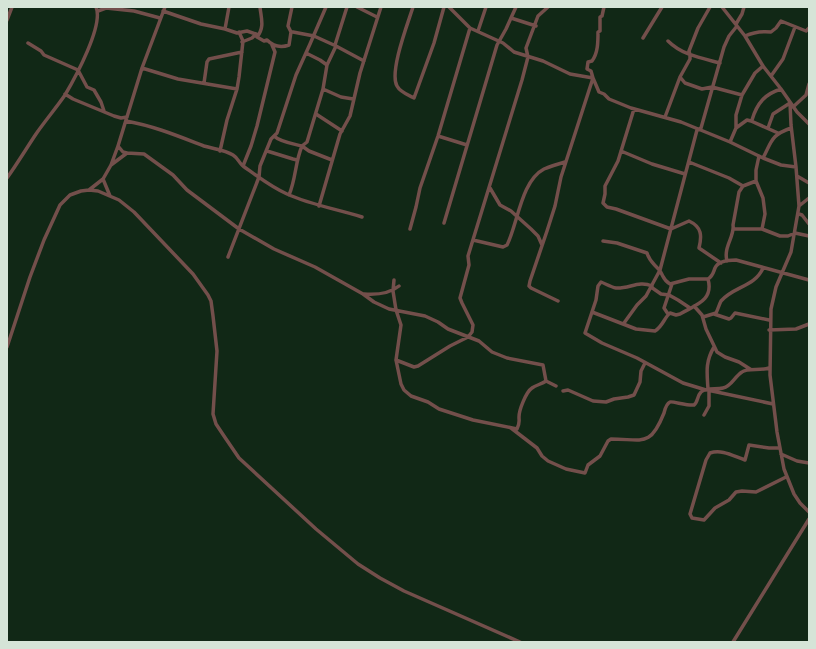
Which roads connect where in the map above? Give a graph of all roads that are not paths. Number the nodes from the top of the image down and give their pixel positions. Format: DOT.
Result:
graph roads {
  1 [pos="12,7"];
  2 [pos="102,7"];
  3 [pos="229,7"];
  4 [pos="259,7"];
  5 [pos="292,7"];
  6 [pos="326,7"];
  7 [pos="347,7"];
  8 [pos="357,7"];
  9 [pos="381,7"];
  10 [pos="413,7"];
  11 [pos="444,7"];
  12 [pos="450,7"];
  13 [pos="458,7"];
  14 [pos="486,7"];
  15 [pos="516,7"];
  16 [pos="548,7"];
  17 [pos="604,7"];
  18 [pos="662,7"];
  19 [pos="710,7"];
  20 [pos="722,7"];
  21 [pos="744,7"];
  22 [pos="97,9"];
  23 [pos="164,9"];
  24 [pos="455,12"];
  25 [pos="377,17"];
  26 [pos="160,18"];
  27 [pos="511,18"];
  28 [pos="7,20"];
  29 [pos="736,25"];
  30 [pos="536,26"];
  31 [pos="795,27"];
  32 [pos="470,28"];
  33 [pos="809,28"];
  34 [pos="225,29"];
  35 [pos="478,31"];
  36 [pos="239,32"];
  37 [pos="291,32"];
  38 [pos="257,35"];
  39 [pos="314,36"];
  40 [pos="745,36"];
  41 [pos="644,38"];
  42 [pos="499,41"];
  43 [pos="668,41"];
  44 [pos="242,42"];
  45 [pos="28,43"];
  46 [pos="272,45"];
  47 [pos="336,45"];
  48 [pos="242,52"];
  49 [pos="306,53"];
  50 [pos="690,55"];
  51 [pos="528,57"];
  52 [pos="364,61"];
  53 [pos="720,63"];
  54 [pos="327,66"];
  55 [pos="763,66"];
  56 [pos="142,68"];
  57 [pos="78,70"];
  58 [pos="771,76"];
  59 [pos="680,77"];
  60 [pos="593,78"];
  61 [pos="204,83"];
  62 [pos="809,84"];
  63 [pos="712,88"];
  64 [pos="781,88"];
  65 [pos="237,89"];
  66 [pos="323,90"];
  67 [pos="65,94"];
  68 [pos="742,95"];
  69 [pos="353,99"];
  70 [pos="790,103"];
  71 [pos="793,107"];
  72 [pos="634,109"];
  73 [pos="104,111"];
  74 [pos="316,114"];
  75 [pos="665,117"];
  76 [pos="127,119"];
  77 [pos="751,121"];
  78 [pos="808,121"];
  79 [pos="736,128"];
  80 [pos="768,128"];
  81 [pos="791,128"];
  82 [pos="342,130"];
  83 [pos="697,130"];
  84 [pos="778,133"];
  85 [pos="274,136"];
  86 [pos="438,136"];
  87 [pos="730,142"];
  88 [pos="467,145"];
  89 [pos="118,146"];
  90 [pos="302,146"];
  91 [pos="220,151"];
  92 [pos="267,151"];
  93 [pos="621,151"];
  94 [pos="127,153"];
  95 [pos="761,157"];
  96 [pos="297,160"];
  97 [pos="332,160"];
  98 [pos="565,162"];
  99 [pos="689,162"];
  100 [pos="110,165"];
  101 [pos="243,166"];
  102 [pos="796,167"];
  103 [pos="685,174"];
  104 [pos="797,176"];
  105 [pos="259,177"];
  106 [pos="7,178"];
  107 [pos="103,179"];
  108 [pos="756,181"];
  109 [pos="809,183"];
  110 [pos="743,186"];
  111 [pos="490,188"];
  112 [pos="89,190"];
  113 [pos="289,195"];
  114 [pos="110,196"];
  115 [pos="809,198"];
  116 [pos="319,206"];
  117 [pos="800,206"];
  118 [pos="799,214"];
  119 [pos="362,217"];
  120 [pos="517,217"];
  121 [pos="444,223"];
  122 [pos="809,224"];
  123 [pos="239,229"];
  124 [pos="410,229"];
  125 [pos="671,229"];
  126 [pos="762,229"];
  127 [pos="734,230"];
  128 [pos="795,233"];
  129 [pos="809,236"];
  130 [pos="473,240"];
  131 [pos="603,241"];
  132 [pos="542,245"];
  133 [pos="228,257"];
  134 [pos="727,261"];
  135 [pos="720,263"];
  136 [pos="764,268"];
  137 [pos="660,270"];
  138 [pos="782,272"];
  139 [pos="708,279"];
  140 [pos="394,280"];
  141 [pos="809,280"];
  142 [pos="672,284"];
  143 [pos="399,286"];
  144 [pos="651,287"];
  145 [pos="393,291"];
  146 [pos="362,294"];
  147 [pos="669,295"];
  148 [pos="558,301"];
  149 [pos="692,307"];
  150 [pos="396,310"];
  151 [pos="592,312"];
  152 [pos="668,314"];
  153 [pos="714,314"];
  154 [pos="703,317"];
  155 [pos="769,320"];
  156 [pos="624,324"];
  157 [pos="809,324"];
  158 [pos="770,330"];
  159 [pos="468,337"];
  160 [pos="7,347"];
  161 [pos="714,347"];
  162 [pos="396,360"];
  163 [pos="645,363"];
  164 [pos="769,368"];
  165 [pos="750,369"];
  166 [pos="546,381"];
  167 [pos="556,386"];
  168 [pos="708,390"];
  169 [pos="563,391"];
  170 [pos="773,404"];
  171 [pos="704,415"];
  172 [pos="511,428"];
  173 [pos="780,448"];
  174 [pos="781,453"];
  175 [pos="809,463"];
  176 [pos="786,477"];
  177 [pos="809,512"];
  178 [pos="809,519"];
  179 [pos="520,642"];
  180 [pos="733,642"];
  1 -- 28 [label="street"];
  2 -- 22 [label="street"];
  2 -- 26 [label="street"];
  3 -- 34 [label="street"];
  4 -- 38 [label="street"];
  5 -- 37 [label="street"];
  6 -- 39 [label="street"];
  7 -- 47 [label="street"];
  8 -- 25 [label="street"];
  9 -- 25 [label="street"];
  10 -- 11 [label="street"];
  12 -- 24 [label="street"];
  13 -- 24 [label="street"];
  14 -- 35 [label="street"];
  15 -- 27 [label="street"];
  16 -- 30 [label="street"];
  17 -- 60 [label="street"];
  18 -- 41 [label="street"];
  19 -- 50 [label="street"];
  20 -- 29 [label="street"];
  21 -- 29 [label="street"];
  22 -- 57 [label="street"];
  23 -- 26 [label="street"];
  23 -- 34 [label="street"];
  24 -- 32 [label="street"];
  25 -- 52 [label="street"];
  26 -- 56 [label="street"];
  27 -- 30 [label="street"];
  27 -- 42 [label="street"];
  29 -- 40 [label="street"];
  29 -- 53 [label="street"];
  30 -- 51 [label="street"];
  31 -- 33 [label="street"];
  31 -- 40 [label="street"];
  31 -- 58 [label="street"];
  32 -- 35 [label="street"];
  32 -- 86 [label="street"];
  34 -- 36 [label="street"];
  35 -- 42 [label="street"];
  36 -- 38 [label="street"];
  36 -- 44 [label="street"];
  37 -- 39 [label="street"];
  37 -- 46 [label="street"];
  38 -- 44 [label="street"];
  38 -- 46 [label="street"];
  39 -- 47 [label="street"];
  39 -- 49 [label="street"];
  40 -- 55 [label="street"];
  42 -- 51 [label="street"];
  42 -- 88 [label="street"];
  43 -- 50 [label="street"];
  44 -- 48 [label="street"];
  45 -- 57 [label="street"];
  46 -- 101 [label="street"];
  47 -- 52 [label="street"];
  47 -- 54 [label="street"];
  48 -- 61 [label="street"];
  48 -- 65 [label="street"];
  49 -- 54 [label="street"];
  49 -- 85 [label="street"];
  50 -- 53 [label="street"];
  50 -- 59 [label="street"];
  51 -- 60 [label="street"];
  51 -- 111 [label="street"];
  52 -- 69 [label="street"];
  53 -- 63 [label="street"];
  54 -- 66 [label="street"];
  55 -- 58 [label="street"];
  55 -- 68 [label="street"];
  56 -- 61 [label="street"];
  56 -- 76 [label="street"];
  57 -- 67 [label="street"];
  57 -- 73 [label="street"];
  58 -- 64 [label="street"];
  59 -- 63 [label="street"];
  59 -- 75 [label="street"];
  60 -- 72 [label="street"];
  60 -- 98 [label="street"];
  61 -- 65 [label="street"];
  62 -- 71 [label="street"];
  63 -- 68 [label="street"];
  63 -- 83 [label="street"];
  64 -- 70 [label="street"];
  64 -- 77 [label="street"];
  65 -- 91 [label="street"];
  66 -- 69 [label="street"];
  66 -- 74 [label="street"];
  67 -- 73 [label="street"];
  67 -- 106 [label="street"];
  68 -- 79 [label="street"];
  69 -- 82 [label="street"];
  70 -- 71 [label="street"];
  70 -- 80 [label="street"];
  70 -- 81 [label="street"];
  71 -- 78 [label="street"];
  72 -- 75 [label="street"];
  72 -- 93 [label="street"];
  73 -- 76 [label="street"];
  74 -- 82 [label="street"];
  74 -- 90 [label="street"];
  75 -- 83 [label="street"];
  76 -- 89 [label="street"];
  76 -- 91 [label="street"];
  77 -- 79 [label="street"];
  77 -- 80 [label="street"];
  79 -- 87 [label="street"];
  80 -- 84 [label="street"];
  81 -- 84 [label="street"];
  81 -- 102 [label="street"];
  82 -- 97 [label="street"];
  83 -- 87 [label="street"];
  83 -- 99 [label="street"];
  84 -- 95 [label="street"];
  85 -- 90 [label="street"];
  85 -- 92 [label="street"];
  86 -- 88 [label="street"];
  86 -- 124 [label="street"];
  87 -- 95 [label="street"];
  88 -- 121 [label="street"];
  89 -- 94 [label="street"];
  89 -- 100 [label="street"];
  90 -- 96 [label="street"];
  90 -- 97 [label="street"];
  91 -- 101 [label="street"];
  92 -- 96 [label="street"];
  92 -- 105 [label="street"];
  93 -- 103 [label="street"];
  93 -- 125 [label="street"];
  94 -- 100 [label="street"];
  94 -- 123 [label="street"];
  95 -- 102 [label="street"];
  95 -- 108 [label="street"];
  96 -- 113 [label="street"];
  97 -- 116 [label="street"];
  98 -- 120 [label="street"];
  98 -- 132 [label="street"];
  99 -- 103 [label="street"];
  99 -- 110 [label="street"];
  100 -- 107 [label="street"];
  101 -- 105 [label="street"];
  102 -- 104 [label="street"];
  103 -- 125 [label="street"];
  104 -- 109 [label="street"];
  104 -- 117 [label="street"];
  105 -- 113 [label="street"];
  105 -- 123 [label="street"];
  107 -- 112 [label="street"];
  107 -- 114 [label="street"];
  108 -- 110 [label="street"];
  108 -- 126 [label="street"];
  110 -- 127 [label="street"];
  111 -- 120 [label="street"];
  111 -- 130 [label="street"];
  112 -- 114 [label="street"];
  112 -- 160 [label="street"];
  113 -- 116 [label="street"];
  114 -- 179 [label="street"];
  115 -- 117 [label="street"];
  116 -- 119 [label="street"];
  117 -- 118 [label="street"];
  118 -- 122 [label="street"];
  118 -- 128 [label="street"];
  120 -- 130 [label="street"];
  120 -- 132 [label="street"];
  123 -- 133 [label="street"];
  123 -- 146 [label="street"];
  125 -- 135 [label="street"];
  125 -- 137 [label="street"];
  126 -- 127 [label="street"];
  126 -- 128 [label="street"];
  127 -- 134 [label="street"];
  128 -- 129 [label="street"];
  128 -- 138 [label="street"];
  130 -- 159 [label="street"];
  131 -- 137 [label="street"];
  132 -- 148 [label="street"];
  134 -- 135 [label="street"];
  134 -- 136 [label="street"];
  135 -- 139 [label="street"];
  136 -- 138 [label="street"];
  136 -- 153 [label="street"];
  137 -- 142 [label="street"];
  137 -- 144 [label="street"];
  138 -- 141 [label="street"];
  138 -- 155 [label="street"];
  139 -- 142 [label="street"];
  139 -- 149 [label="street"];
  140 -- 145 [label="street"];
  142 -- 147 [label="street"];
  143 -- 145 [label="street"];
  144 -- 147 [label="street"];
  144 -- 151 [label="street"];
  144 -- 156 [label="street"];
  145 -- 146 [label="street"];
  145 -- 150 [label="street"];
  146 -- 150 [label="street"];
  147 -- 149 [label="street"];
  147 -- 152 [label="street"];
  149 -- 152 [label="street"];
  149 -- 154 [label="street"];
  150 -- 159 [label="street"];
  150 -- 162 [label="street"];
  151 -- 156 [label="street"];
  151 -- 163 [label="street"];
  152 -- 156 [label="street"];
  153 -- 154 [label="street"];
  153 -- 155 [label="street"];
  154 -- 161 [label="street"];
  155 -- 158 [label="street"];
  157 -- 158 [label="street"];
  158 -- 164 [label="street"];
  159 -- 162 [label="street"];
  159 -- 166 [label="street"];
  161 -- 165 [label="street"];
  161 -- 168 [label="street"];
  162 -- 172 [label="street"];
  163 -- 168 [label="street"];
  163 -- 169 [label="street"];
  164 -- 165 [label="street"];
  164 -- 170 [label="street"];
  165 -- 168 [label="street"];
  166 -- 167 [label="street"];
  166 -- 172 [label="street"];
  168 -- 170 [label="street"];
  168 -- 171 [label="street"];
  168 -- 172 [label="street"];
  170 -- 173 [label="street"];
  173 -- 174 [label="street"];
  173 -- 176 [label="street"];
  174 -- 175 [label="street"];
  174 -- 176 [label="street"];
  176 -- 177 [label="street"];
  178 -- 180 [label="street"];
}
